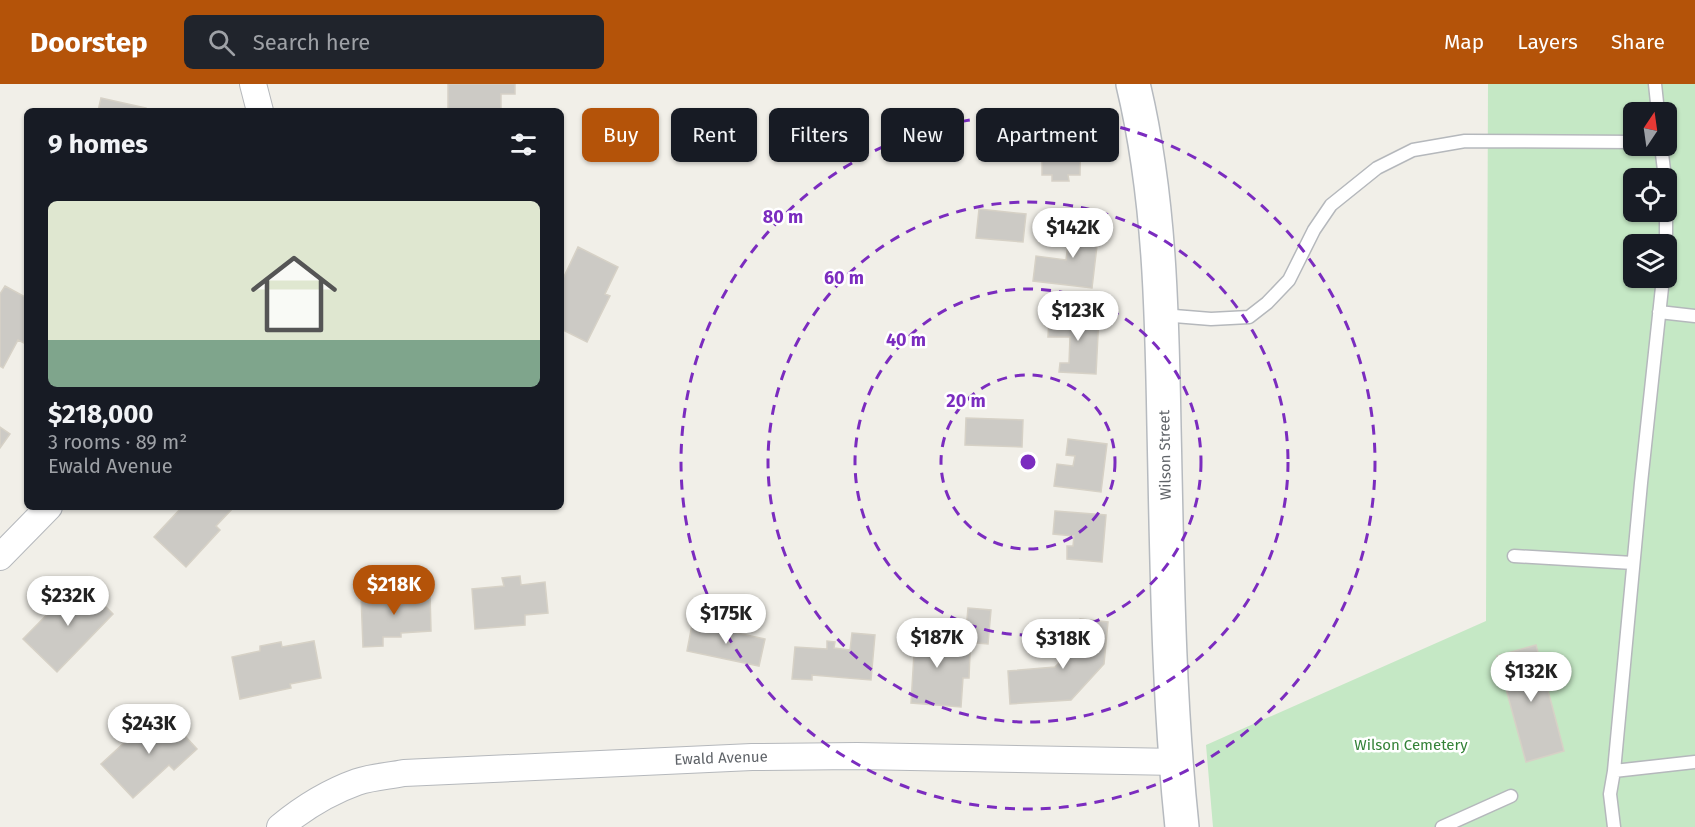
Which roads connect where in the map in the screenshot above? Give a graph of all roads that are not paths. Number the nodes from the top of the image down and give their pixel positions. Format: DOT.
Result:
graph roads {
  1 [pos="254,84"];
  2 [pos="1133,84"];
  3 [pos="1655,84"];
  4 [pos="1657,102"];
  5 [pos="259,108"];
  6 [pos="1623,142"];
  7 [pos="1662,288"];
  8 [pos="1659,312"];
  9 [pos="1161,315"];
  10 [pos="1695,316"];
  11 [pos="46,510"];
  12 [pos="0,556"];
  13 [pos="1514,556"];
  14 [pos="1634,563"];
  15 [pos="1177,762"];
  16 [pos="1695,762"];
  17 [pos="1614,771"];
  18 [pos="1511,796"];
  19 [pos="280,827"];
  20 [pos="1182,827"];
  21 [pos="1442,827"];
  22 [pos="1614,827"];
  1 -- 5 [label="street"];
  2 -- 9 [label="street, Wilson Street"];
  3 -- 4 [label="lane"];
  6 -- 9 [label="lane"];
  7 -- 8 [label="lane"];
  8 -- 10 [label="lane"];
  8 -- 14 [label="lane"];
  9 -- 15 [label="street, Wilson Street"];
  11 -- 12 [label="street"];
  13 -- 14 [label="lane"];
  14 -- 17 [label="lane"];
  15 -- 19 [label="street, Ewald Avenue"];
  15 -- 20 [label="street, Wilson Street"];
  16 -- 17 [label="lane"];
  17 -- 22 [label="lane"];
  18 -- 21 [label="lane"];
}
